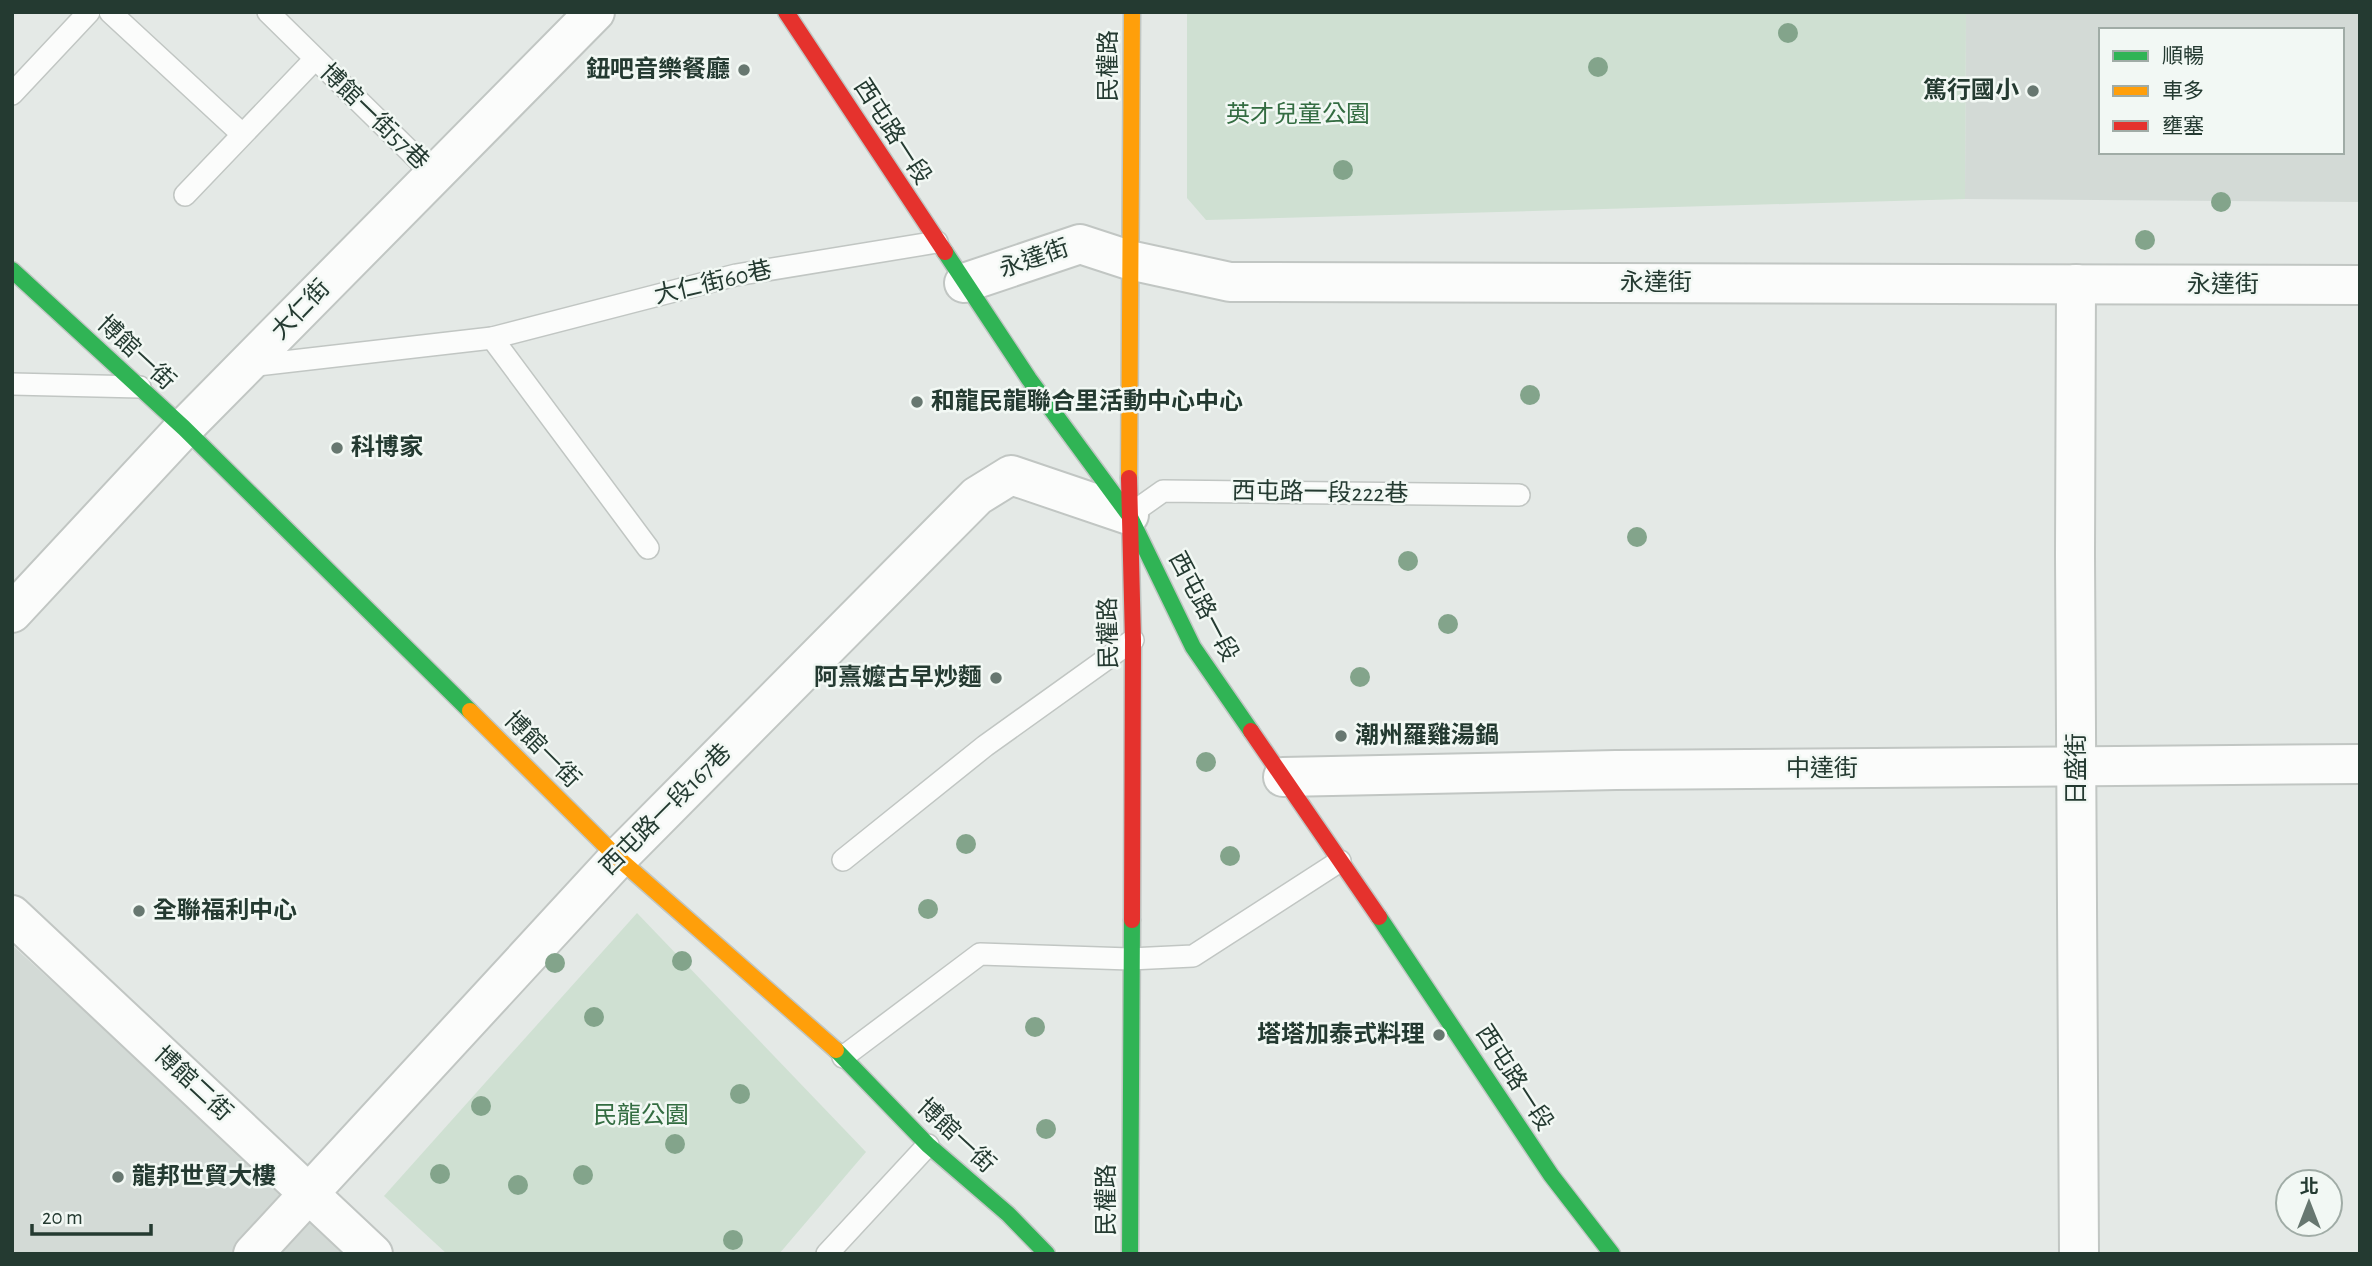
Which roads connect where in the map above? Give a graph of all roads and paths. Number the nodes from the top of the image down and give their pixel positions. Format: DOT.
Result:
graph roads {
  1 [pos="89,12"];
  2 [pos="110,12"];
  3 [pos="268,12"];
  4 [pos="595,12"];
  5 [pos="786,12"];
  6 [pos="1132,12"];
  7 [pos="315,59"];
  8 [pos="12,94"];
  9 [pos="242,134"];
  10 [pos="434,174"];
  11 [pos="185,195"];
  12 [pos="937,242"];
  13 [pos="1129,260"];
  14 [pos="12,270"];
  15 [pos="964,283"];
  16 [pos="2076,284"];
  17 [pos="2360,285"];
  18 [pos="492,338"];
  19 [pos="246,366"];
  20 [pos="12,384"];
  21 [pos="140,387"];
  22 [pos="184,428"];
  23 [pos="1518,495"];
  24 [pos="1129,514"];
  25 [pos="648,548"];
  26 [pos="12,613"];
  27 [pos="1133,640"];
  28 [pos="2360,764"];
  29 [pos="2077,768"];
  30 [pos="1283,777"];
  31 [pos="618,858"];
  32 [pos="843,860"];
  33 [pos="1340,861"];
  34 [pos="12,915"];
  35 [pos="1130,959"];
  36 [pos="843,1057"];
  37 [pos="928,1145"];
  38 [pos="310,1193"];
  39 [pos="253,1254"];
  40 [pos="373,1254"];
  41 [pos="827,1254"];
  42 [pos="1047,1254"];
  43 [pos="1130,1254"];
  44 [pos="1612,1254"];
  45 [pos="2079,1254"];
  1 -- 8 [label="lane"];
  2 -- 9 [label="lane"];
  3 -- 7 [label="lane, 博館一街57巷"];
  4 -- 10 [label="street, 大仁街"];
  5 -- 12 [label="street, 西屯路一段"];
  6 -- 13 [label="street, 民權路"];
  7 -- 9 [label="lane, 博館一街57巷"];
  7 -- 10 [label="lane, 博館一街57巷"];
  9 -- 11 [label="lane, 博館一街57巷"];
  10 -- 19 [label="street, 大仁街"];
  12 -- 15 [label="street, 西屯路一段"];
  12 -- 18 [label="lane, 大仁街60巷"];
  13 -- 15 [label="street, 永達街"];
  13 -- 16 [label="street, 永達街"];
  13 -- 24 [label="street, 民權路"];
  14 -- 21 [label="street, 博館一街"];
  15 -- 24 [label="street, 西屯路一段"];
  16 -- 17 [label="street, 永達街"];
  16 -- 29 [label="street, 日盛街"];
  18 -- 19 [label="lane, 大仁街60巷"];
  18 -- 25 [label="lane"];
  19 -- 22 [label="street, 大仁街"];
  20 -- 21 [label="lane"];
  21 -- 22 [label="street, 博館一街"];
  22 -- 26 [label="street, 大仁街"];
  22 -- 31 [label="street, 博館一街"];
  23 -- 24 [label="lane, 西屯路一段222巷"];
  24 -- 27 [label="street, 民權路"];
  24 -- 30 [label="street, 西屯路一段"];
  24 -- 31 [label="street, 西屯路一段167巷"];
  27 -- 32 [label="lane"];
  27 -- 35 [label="street, 民權路"];
  28 -- 29 [label="street, 中達街"];
  29 -- 30 [label="street, 中達街"];
  29 -- 45 [label="street, 日盛街"];
  30 -- 33 [label="street, 西屯路一段"];
  31 -- 36 [label="street, 博館一街"];
  31 -- 38 [label="street, 西屯路一段167巷"];
  33 -- 35 [label="lane"];
  33 -- 44 [label="street, 西屯路一段"];
  34 -- 38 [label="street, 博館二街"];
  35 -- 36 [label="lane"];
  35 -- 43 [label="street, 民權路"];
  36 -- 37 [label="street, 博館一街"];
  37 -- 41 [label="lane"];
  37 -- 42 [label="street, 博館一街"];
  38 -- 39 [label="street, 西屯路一段167巷"];
  38 -- 40 [label="street, 博館二街"];
}
